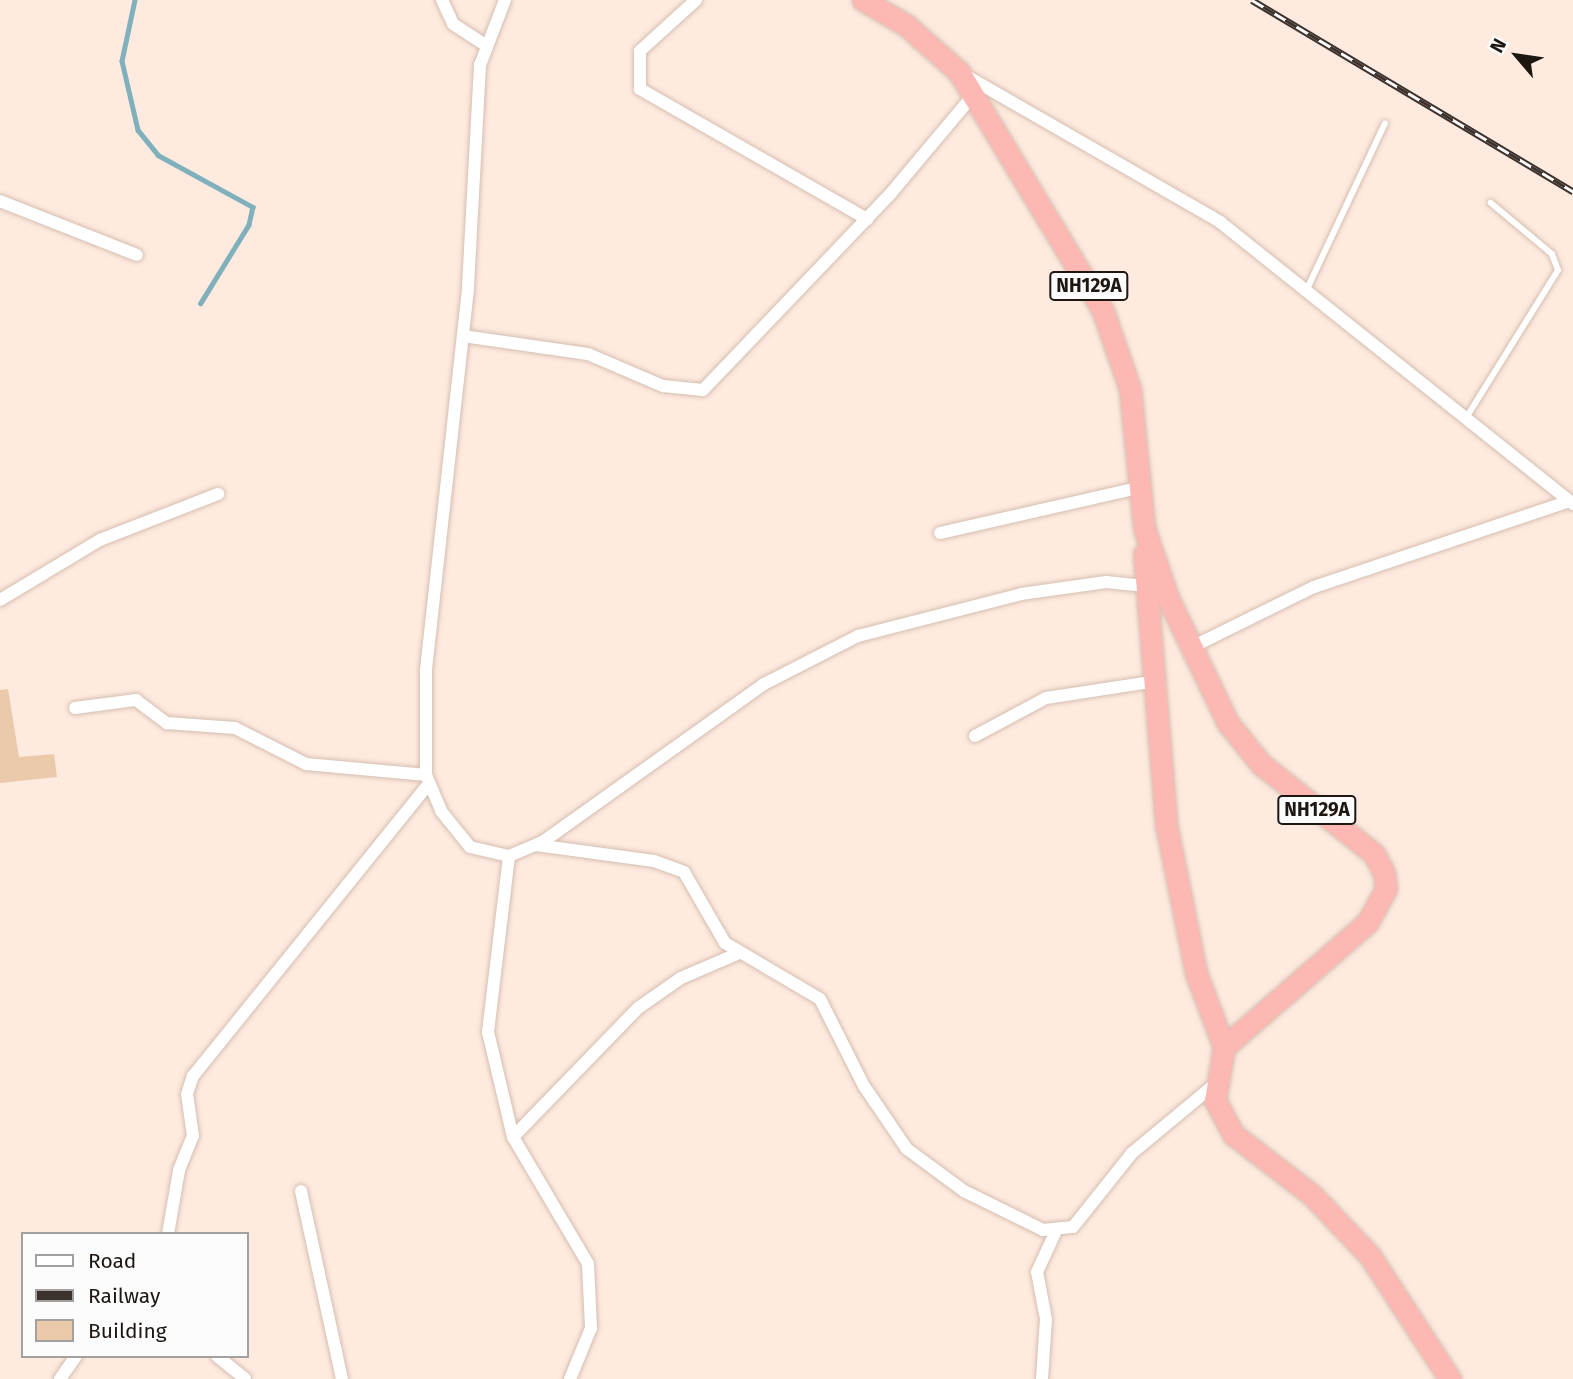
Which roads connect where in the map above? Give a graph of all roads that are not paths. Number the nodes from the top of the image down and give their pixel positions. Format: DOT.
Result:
graph roads {
  1 [pos="442,0"];
  2 [pos="505,0"];
  3 [pos="696,0"];
  4 [pos="863,0"];
  5 [pos="484,44"];
  6 [pos="959,72"];
  7 [pos="974,94"];
  8 [pos="1385,123"];
  9 [pos="0,201"];
  10 [pos="1491,203"];
  11 [pos="867,219"];
  12 [pos="137,256"];
  13 [pos="1307,289"];
  14 [pos="463,336"];
  15 [pos="1466,418"];
  16 [pos="1138,488"];
  17 [pos="218,494"];
  18 [pos="1571,503"];
  19 [pos="1144,528"];
  20 [pos="940,533"];
  21 [pos="1145,586"];
  22 [pos="0,600"];
  23 [pos="1192,647"];
  24 [pos="1150,682"];
  25 [pos="75,708"];
  26 [pos="975,736"];
  27 [pos="428,779"];
  28 [pos="536,845"];
  29 [pos="509,856"];
  30 [pos="739,953"];
  31 [pos="1224,1047"];
  32 [pos="1214,1086"];
  33 [pos="513,1138"];
  34 [pos="301,1191"];
  35 [pos="168,1232"];
  36 [pos="1055,1233"];
  37 [pos="75,1358"];
  38 [pos="219,1358"];
  39 [pos="60,1379"];
  40 [pos="245,1379"];
  41 [pos="342,1379"];
  42 [pos="570,1379"];
  43 [pos="1042,1379"];
  44 [pos="1450,1379"];
  1 -- 5 [label="street"];
  2 -- 5 [label="street"];
  3 -- 11 [label="street"];
  4 -- 6 [label="highway, NH129A"];
  5 -- 14 [label="street"];
  6 -- 7 [label="highway, NH129A"];
  6 -- 13 [label="street"];
  7 -- 11 [label="street"];
  7 -- 16 [label="highway, NH129A"];
  8 -- 13 [label="lane"];
  9 -- 12 [label="street"];
  10 -- 15 [label="lane"];
  11 -- 14 [label="street"];
  13 -- 15 [label="street"];
  14 -- 27 [label="street"];
  15 -- 18 [label="street"];
  16 -- 19 [label="highway, NH129A"];
  16 -- 20 [label="street"];
  17 -- 22 [label="street"];
  18 -- 23 [label="street"];
  19 -- 21 [label="highway, NH129A"];
  19 -- 23 [label="highway, NH129A"];
  21 -- 24 [label="highway, NH129A"];
  21 -- 28 [label="street"];
  23 -- 31 [label="highway, NH129A"];
  24 -- 26 [label="street"];
  24 -- 31 [label="highway, NH129A"];
  25 -- 27 [label="street"];
  27 -- 29 [label="street"];
  27 -- 35 [label="street"];
  28 -- 29 [label="street"];
  28 -- 30 [label="street"];
  29 -- 33 [label="street"];
  30 -- 33 [label="street"];
  30 -- 36 [label="street"];
  31 -- 32 [label="highway"];
  32 -- 36 [label="street"];
  32 -- 44 [label="highway"];
  33 -- 42 [label="street"];
  34 -- 41 [label="street"];
  36 -- 43 [label="street"];
  37 -- 39 [label="street"];
  38 -- 40 [label="street"];
}
